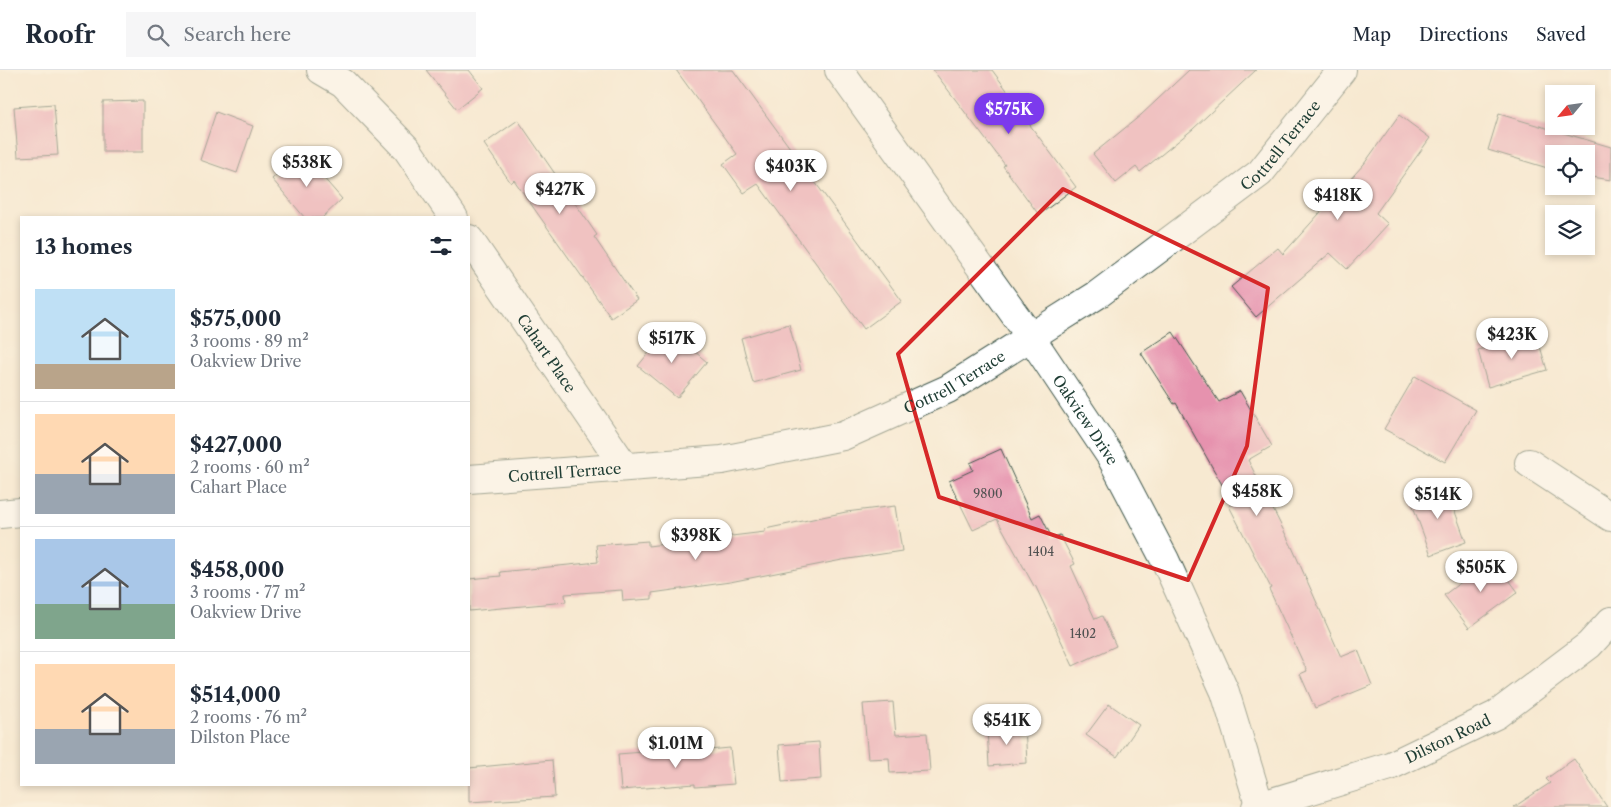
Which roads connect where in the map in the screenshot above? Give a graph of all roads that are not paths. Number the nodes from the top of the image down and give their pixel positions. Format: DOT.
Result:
graph roads {
  1 [pos="321,70"];
  2 [pos="840,70"];
  3 [pos="1342,70"];
  4 [pos="453,216"];
  5 [pos="470,240"];
  6 [pos="1030,336"];
  7 [pos="1529,463"];
  8 [pos="625,467"];
  9 [pos="470,479"];
  10 [pos="20,512"];
  11 [pos="0,514"];
  12 [pos="1611,517"];
  13 [pos="1611,621"];
  14 [pos="1259,807"];
  1 -- 4 [label="street"];
  2 -- 6 [label="street, Oakview Drive"];
  3 -- 6 [label="street, Cottrell Terrace"];
  5 -- 8 [label="street, Cahart Place"];
  6 -- 8 [label="street, Cottrell Terrace"];
  6 -- 14 [label="street, Oakview Drive"];
  7 -- 12 [label="street"];
  8 -- 9 [label="street, Cottrell Terrace"];
  10 -- 11 [label="street"];
  13 -- 14 [label="street, Dilston Road"];
}
